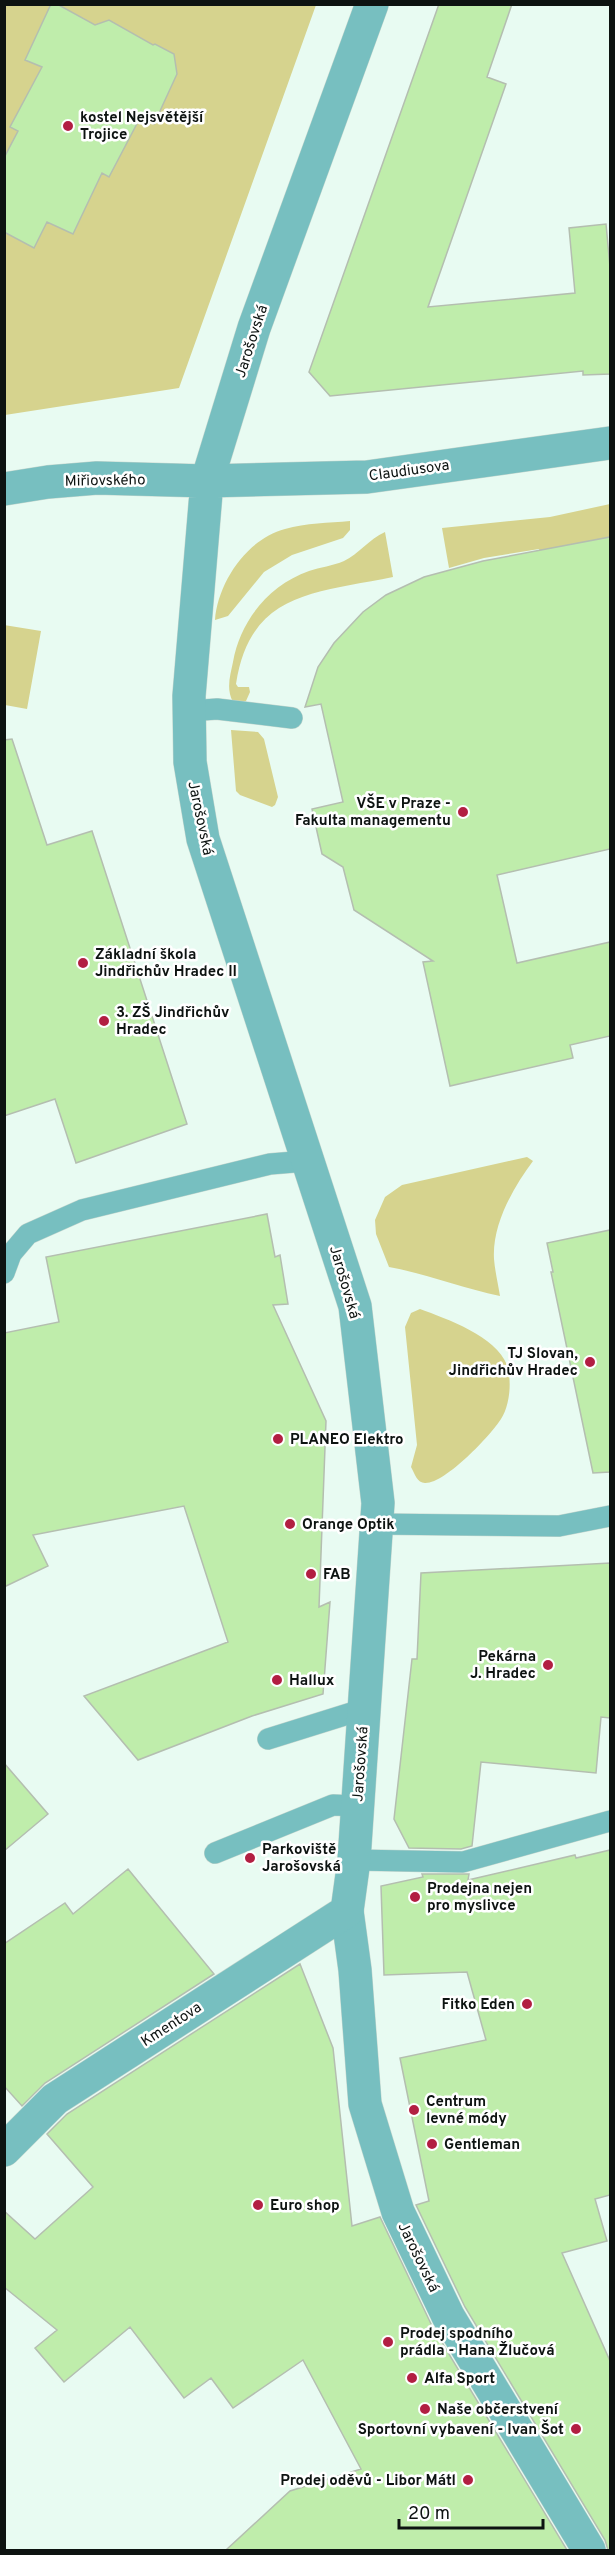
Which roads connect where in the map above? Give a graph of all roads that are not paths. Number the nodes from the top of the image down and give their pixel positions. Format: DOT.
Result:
graph roads {
  1 [pos="372,4"];
  2 [pos="610,442"];
  3 [pos="207,481"];
  4 [pos="4,489"];
  5 [pos="189,711"];
  6 [pos="292,718"];
  7 [pos="307,1161"];
  8 [pos="4,1273"];
  9 [pos="610,1516"];
  10 [pos="376,1524"];
  11 [pos="364,1709"];
  12 [pos="268,1739"];
  13 [pos="357,1806"];
  14 [pos="610,1821"];
  15 [pos="215,1853"];
  16 [pos="354,1860"];
  17 [pos="347,1911"];
  18 [pos="4,2150"];
  19 [pos="589,2550"];
  1 -- 3 [label="street, Jarošovská"];
  2 -- 3 [label="street, Claudiusova"];
  3 -- 4 [label="street, Miřiovského"];
  3 -- 5 [label="street, Jarošovská"];
  5 -- 6 [label="lane"];
  5 -- 7 [label="street, Jarošovská"];
  7 -- 8 [label="lane"];
  7 -- 10 [label="street, Jarošovská"];
  9 -- 10 [label="lane"];
  10 -- 11 [label="street, Jarošovská"];
  11 -- 12 [label="lane"];
  11 -- 13 [label="street, Jarošovská"];
  13 -- 15 [label="lane"];
  13 -- 16 [label="street, Jarošovská"];
  14 -- 16 [label="lane"];
  16 -- 17 [label="street, Jarošovská"];
  17 -- 18 [label="street, Kmentova"];
  17 -- 19 [label="street, Jarošovská"];
}
